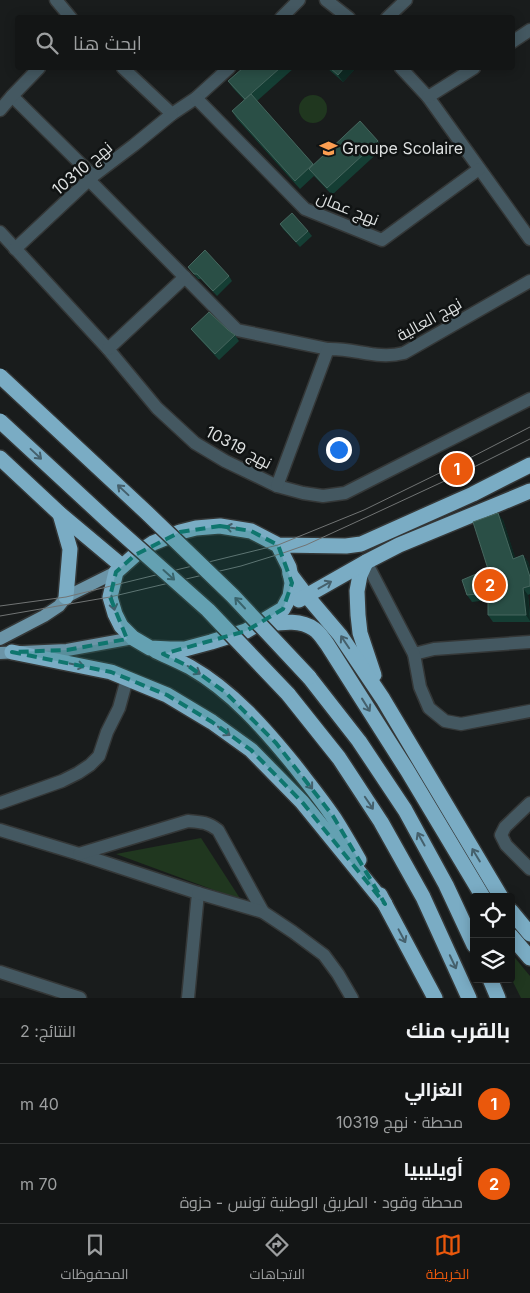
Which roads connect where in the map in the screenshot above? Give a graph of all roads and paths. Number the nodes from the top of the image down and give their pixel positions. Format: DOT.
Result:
graph roads {
  1 [pos="299,0"];
  2 [pos="326,0"];
  3 [pos="406,0"];
  4 [pos="61,2"];
  5 [pos="69,15"];
  6 [pos="284,15"];
  7 [pos="345,15"];
  8 [pos="390,15"];
  9 [pos="530,30"];
  10 [pos="515,40"];
  11 [pos="37,70"];
  12 [pos="125,70"];
  13 [pos="227,70"];
  14 [pos="403,70"];
  15 [pos="471,70"];
  16 [pos="12,96"];
  17 [pos="428,97"];
  18 [pos="196,98"];
  19 [pos="0,110"];
  20 [pos="172,114"];
  21 [pos="479,170"];
  22 [pos="91,178"];
  23 [pos="0,232"];
  24 [pos="530,239"];
  25 [pos="15,249"];
  26 [pos="185,277"];
  27 [pos="530,281"];
  28 [pos="108,349"];
  29 [pos="332,349"];
  30 [pos="0,376"];
  31 [pos="530,399"];
  32 [pos="0,421"];
  33 [pos="0,458"];
  34 [pos="530,465"];
  35 [pos="278,486"];
  36 [pos="530,491"];
  37 [pos="60,514"];
  38 [pos="278,545"];
  39 [pos="366,562"];
  40 [pos="119,569"];
  41 [pos="290,574"];
  42 [pos="306,596"];
  43 [pos="66,597"];
  44 [pos="283,609"];
  45 [pos="254,626"];
  46 [pos="0,638"];
  47 [pos="133,638"];
  48 [pos="530,642"];
  49 [pos="150,648"];
  50 [pos="6,652"];
  51 [pos="414,654"];
  52 [pos="126,679"];
  53 [pos="384,699"];
  54 [pos="530,711"];
  55 [pos="0,803"];
  56 [pos="530,803"];
  57 [pos="0,830"];
  58 [pos="80,854"];
  59 [pos="530,869"];
  60 [pos="198,893"];
  61 [pos="481,893"];
  62 [pos="499,893"];
  63 [pos="385,904"];
  64 [pos="263,912"];
  65 [pos="515,917"];
  66 [pos="530,934"];
  67 [pos="471,938"];
  68 [pos="513,938"];
  69 [pos="530,958"];
  70 [pos="0,972"];
  71 [pos="492,983"];
  72 [pos="80,998"];
  73 [pos="188,998"];
  74 [pos="352,998"];
  75 [pos="435,998"];
  76 [pos="469,998"];
  77 [pos="498,998"];
  1 -- 6 [label="street"];
  2 -- 7 [label="street"];
  3 -- 8 [label="street"];
  4 -- 5 [label="street"];
  9 -- 10 [label="street"];
  11 -- 16 [label="street"];
  12 -- 20 [label="street"];
  13 -- 18 [label="street, نهج 10310"];
  14 -- 17 [label="street"];
  15 -- 17 [label="street"];
  16 -- 19 [label="street"];
  16 -- 22 [label="street, نهج العالية"];
  17 -- 21 [label="street"];
  18 -- 20 [label="street, نهج 10310"];
  18 -- 21 [label="street, نهج عمان"];
  20 -- 22 [label="street, نهج 10310"];
  21 -- 24 [label="street"];
  22 -- 25 [label="street, نهج 10310"];
  22 -- 26 [label="street, نهج العالية"];
  23 -- 25 [label="street, نهج 10319"];
  25 -- 28 [label="street, نهج 10319"];
  26 -- 28 [label="street"];
  26 -- 29 [label="street, نهج العالية"];
  27 -- 29 [label="street, نهج العالية"];
  28 -- 35 [label="street, نهج 10319"];
  29 -- 35 [label="street"];
  67 -- 30 [label="highway, one-way, bridge"];
  31 -- 35 [label="street, نهج 10319"];
  32 -- 76 [label="highway, one-way, bridge"];
  33 -- 37 [label="highway"];
  34 -- 38 [label="highway"];
  36 -- 39 [label="highway"];
  37 -- 40 [label="highway"];
  37 -- 43 [label="highway"];
  38 -- 40 [label="highway, one-way"];
  38 -- 41 [label="highway"];
  42 -- 39 [label="highway, one-way"];
  39 -- 51 [label="street"];
  39 -- 53 [label="highway"];
  40 -- 43 [label="main road"];
  40 -- 47 [label="highway, one-way"];
  41 -- 42 [label="highway"];
  41 -- 44 [label="highway"];
  42 -- 44 [label="highway"];
  53 -- 42 [label="highway, one-way"];
  43 -- 46 [label="main road"];
  44 -- 45 [label="highway"];
  45 -- 49 [label="highway"];
  45 -- 61 [label="highway, one-way"];
  47 -- 49 [label="highway"];
  47 -- 50 [label="main road"];
  48 -- 51 [label="street"];
  49 -- 63 [label="highway, one-way"];
  50 -- 52 [label="highway, one-way"];
  51 -- 54 [label="street"];
  52 -- 55 [label="street"];
  52 -- 63 [label="highway, one-way"];
  62 -- 53 [label="highway, one-way"];
  56 -- 59 [label="street"];
  57 -- 58 [label="street"];
  58 -- 60 [label="street"];
  58 -- 64 [label="street"];
  60 -- 64 [label="street"];
  60 -- 73 [label="street"];
  63 -- 75 [label="highway, one-way"];
  64 -- 74 [label="street"];
  65 -- 66 [label="highway"];
  68 -- 69 [label="highway"];
  70 -- 72 [label="street"];
  71 -- 77 [label="highway"];
}
